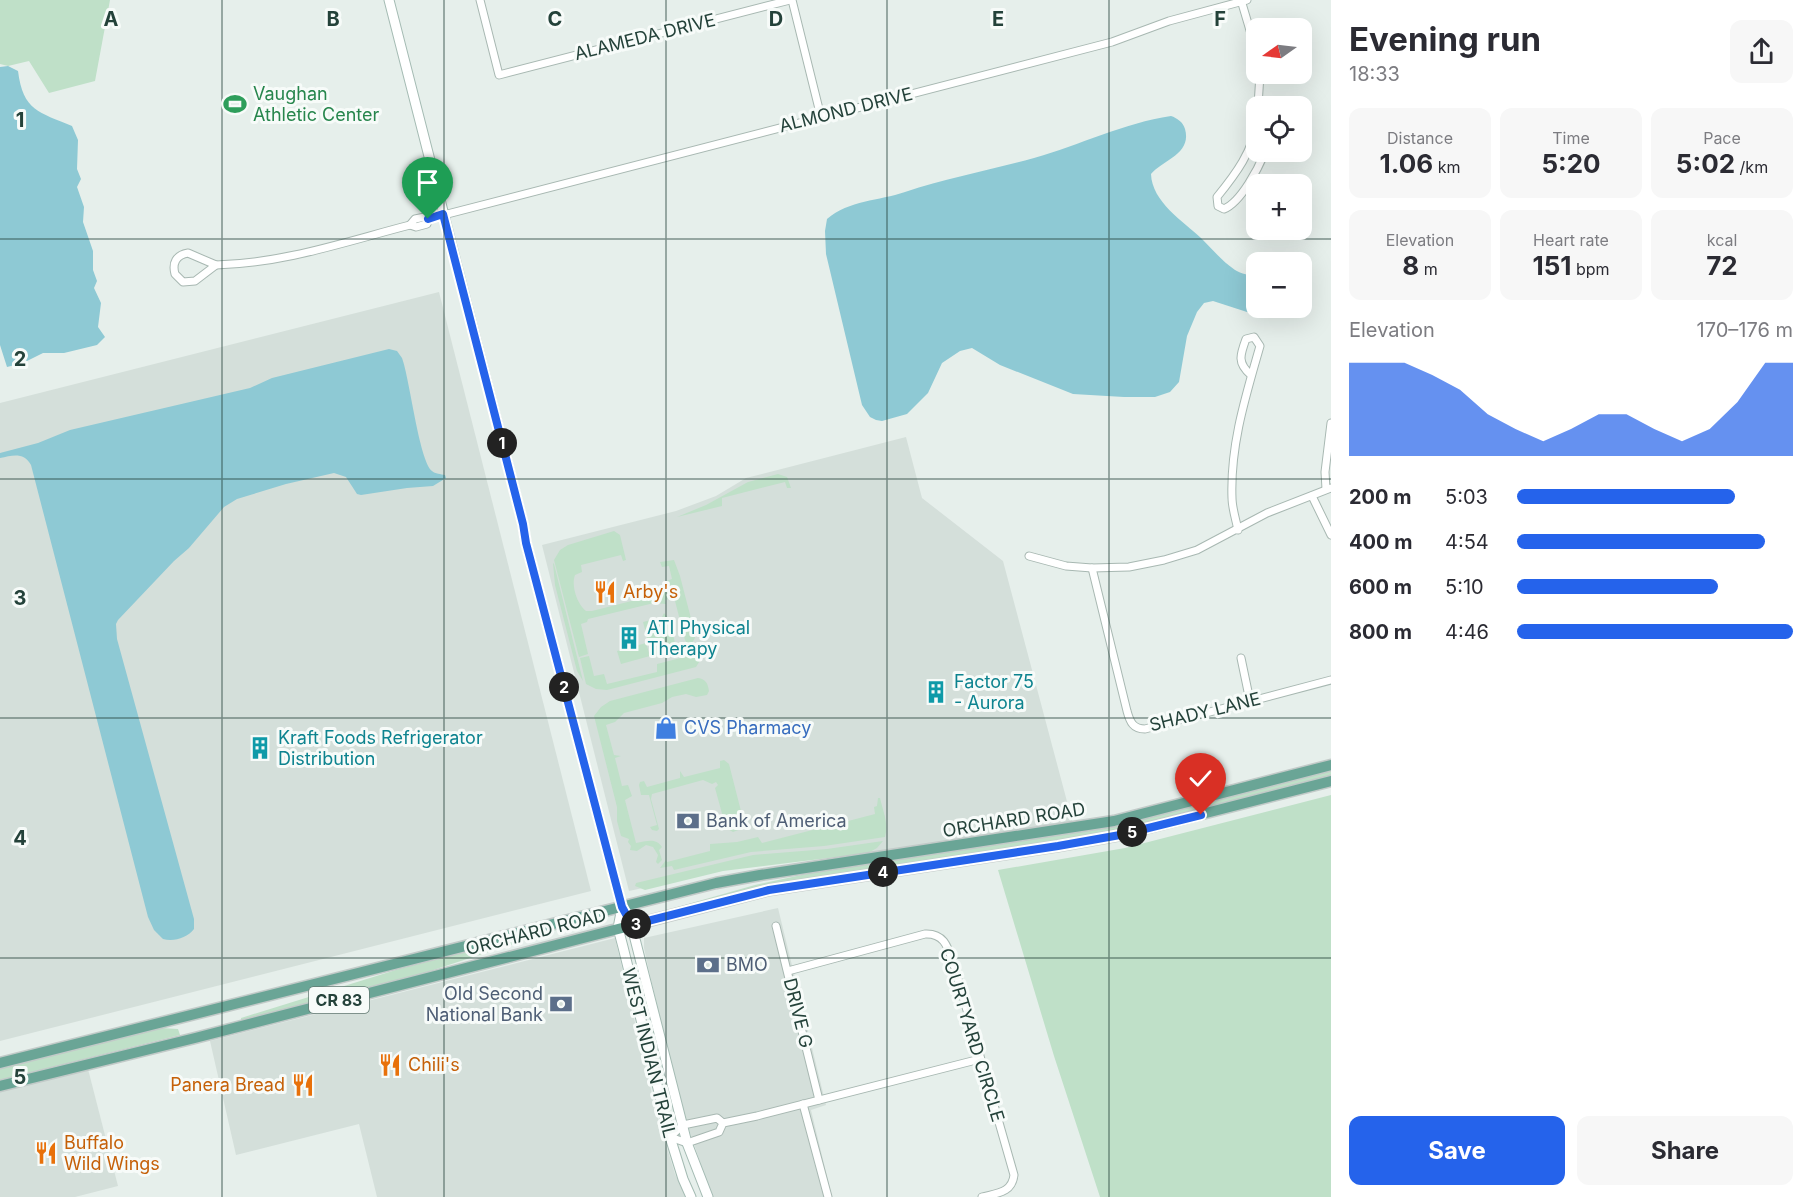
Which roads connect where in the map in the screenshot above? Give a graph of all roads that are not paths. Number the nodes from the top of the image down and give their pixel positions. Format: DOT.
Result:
graph roads {
  1 [pos="389,0"];
  2 [pos="480,0"];
  3 [pos="791,0"];
  4 [pos="1243,0"];
  5 [pos="1248,18"];
  6 [pos="821,117"];
  7 [pos="1246,152"];
  8 [pos="1259,162"];
  9 [pos="443,214"];
  10 [pos="216,265"];
  11 [pos="1251,375"];
  12 [pos="1331,423"];
  13 [pos="1329,489"];
  14 [pos="1312,496"];
  15 [pos="1238,530"];
  16 [pos="1331,535"];
  17 [pos="1029,556"];
  18 [pos="1092,568"];
  19 [pos="1240,658"];
  20 [pos="1331,680"];
  21 [pos="1250,700"];
  22 [pos="1331,765"];
  23 [pos="1331,781"];
  24 [pos="622,907"];
  25 [pos="632,925"];
  26 [pos="776,926"];
  27 [pos="618,928"];
  28 [pos="788,971"];
  29 [pos="980,1059"];
  30 [pos="0,1063"];
  31 [pos="0,1086"];
  32 [pos="819,1100"];
  33 [pos="803,1104"];
  34 [pos="723,1123"];
  35 [pos="683,1125"];
  36 [pos="670,1137"];
  37 [pos="687,1143"];
  38 [pos="691,1197"];
  39 [pos="708,1197"];
  40 [pos="828,1197"];
  41 [pos="982,1197"];
  1 -- 9 [label="main road, WEST INDIAN TRAIL"];
  2 -- 3 [label="street, ALAMEDA DRIVE"];
  3 -- 6 [label="street"];
  4 -- 5 [label="street"];
  4 -- 6 [label="street, ALMOND DRIVE"];
  6 -- 9 [label="street, ALMOND DRIVE"];
  7 -- 8 [label="street"];
  9 -- 10 [label="street, ALMOND DRIVE"];
  9 -- 24 [label="main road, WEST INDIAN TRAIL"];
  10 -- 10 [label="street"];
  11 -- 11 [label="street"];
  11 -- 15 [label="street"];
  12 -- 13 [label="street"];
  13 -- 14 [label="street"];
  14 -- 15 [label="street"];
  14 -- 16 [label="street"];
  15 -- 18 [label="street"];
  17 -- 18 [label="street"];
  18 -- 21 [label="street, SHADY LANE"];
  19 -- 21 [label="street"];
  20 -- 21 [label="street, SHADY LANE"];
  22 -- 24 [label="main road, ORCHARD ROAD / CR 83"];
  23 -- 25 [label="main road, ORCHARD ROAD / CR 83"];
  24 -- 25 [label="main road, WEST INDIAN TRAIL"];
  24 -- 27 [label="main road, WEST INDIAN TRAIL"];
  24 -- 30 [label="main road, ORCHARD ROAD / CR 83"];
  25 -- 27 [label="main road, ORCHARD ROAD / CR 83"];
  25 -- 35 [label="main road, WEST INDIAN TRAIL"];
  26 -- 28 [label="street, DRIVE G"];
  27 -- 31 [label="main road, ORCHARD ROAD / CR 83"];
  27 -- 36 [label="main road, WEST INDIAN TRAIL"];
  28 -- 29 [label="street, COURTYARD CIRCLE"];
  28 -- 32 [label="street, DRIVE G"];
  29 -- 32 [label="street"];
  29 -- 41 [label="street, COURTYARD CIRCLE"];
  32 -- 33 [label="street"];
  33 -- 34 [label="street"];
  33 -- 40 [label="street"];
  34 -- 35 [label="street"];
  34 -- 37 [label="street"];
  35 -- 36 [label="street"];
  35 -- 37 [label="main road, WEST INDIAN TRAIL"];
  36 -- 37 [label="street"];
  36 -- 38 [label="main road, WEST INDIAN TRAIL"];
  37 -- 39 [label="main road, WEST INDIAN TRAIL"];
}
